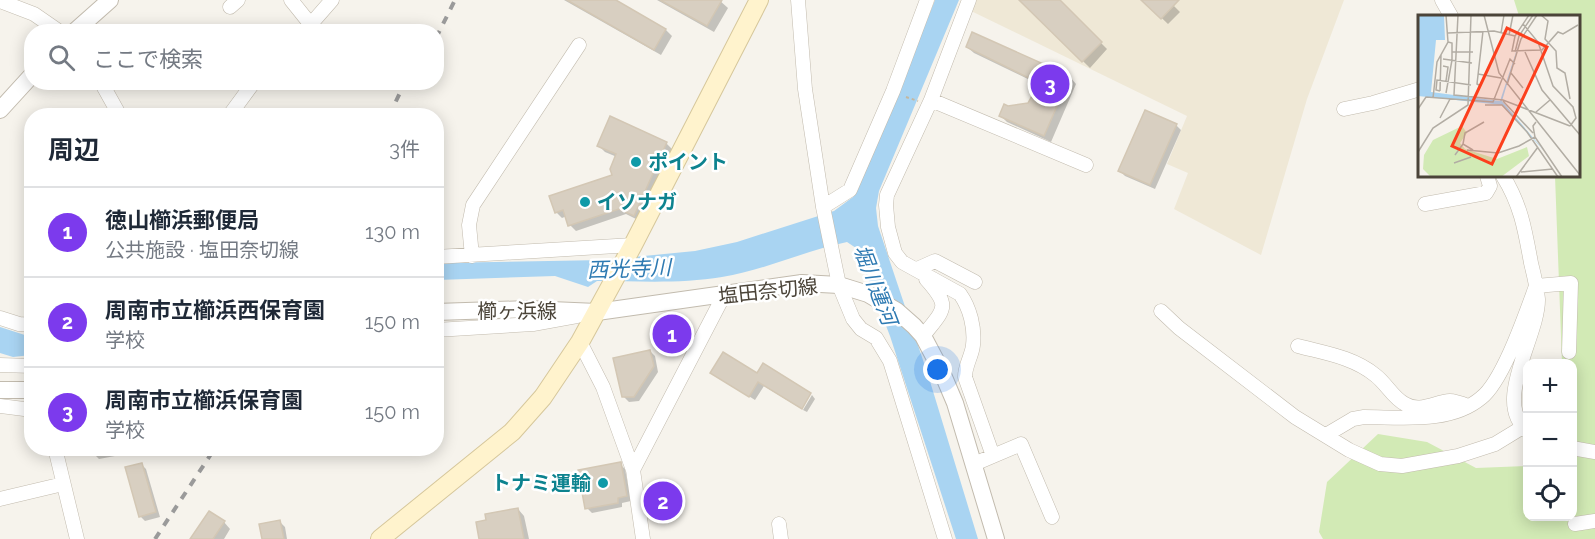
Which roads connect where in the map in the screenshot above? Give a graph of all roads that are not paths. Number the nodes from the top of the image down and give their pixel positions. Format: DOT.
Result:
graph roads {
  1 [pos="110,0"];
  2 [pos="291,0"];
  3 [pos="332,0"];
  4 [pos="759,0"];
  5 [pos="798,0"];
  6 [pos="927,0"];
  7 [pos="969,0"];
  8 [pos="1442,0"];
  9 [pos="0,1"];
  10 [pos="1450,15"];
  11 [pos="48,24"];
  12 [pos="83,24"];
  13 [pos="305,24"];
  14 [pos="311,24"];
  15 [pos="579,45"];
  16 [pos="24,84"];
  17 [pos="1418,89"];
  18 [pos="105,90"];
  19 [pos="248,90"];
  20 [pos="925,101"];
  21 [pos="116,108"];
  22 [pos="235,108"];
  23 [pos="1344,109"];
  24 [pos="0,110"];
  25 [pos="1086,165"];
  26 [pos="1487,177"];
  27 [pos="1504,177"];
  28 [pos="1425,204"];
  29 [pos="823,207"];
  30 [pos="633,245"];
  31 [pos="472,256"];
  32 [pos="444,257"];
  33 [pos="917,269"];
  34 [pos="975,282"];
  35 [pos="838,285"];
  36 [pos="1536,286"];
  37 [pos="724,295"];
  38 [pos="1161,311"];
  39 [pos="444,312"];
  40 [pos="597,312"];
  41 [pos="0,318"];
  42 [pos="24,324"];
  43 [pos="444,330"];
  44 [pos="919,331"];
  45 [pos="580,342"];
  46 [pos="1298,346"];
  47 [pos="1569,352"];
  48 [pos="0,365"];
  49 [pos="24,366"];
  50 [pos="24,392"];
  51 [pos="2,398"];
  52 [pos="1469,406"];
  53 [pos="24,407"];
  54 [pos="1523,426"];
  55 [pos="1523,430"];
  56 [pos="1326,435"];
  57 [pos="1577,448"];
  58 [pos="1595,452"];
  59 [pos="57,456"];
  60 [pos="993,456"];
  61 [pos="974,464"];
  62 [pos="633,470"];
  63 [pos="63,484"];
  64 [pos="0,499"];
  65 [pos="1052,517"];
  66 [pos="1595,521"];
  67 [pos="779,524"];
  68 [pos="1575,524"];
  69 [pos="77,539"];
  70 [pos="380,539"];
  71 [pos="643,539"];
  72 [pos="781,539"];
  73 [pos="945,539"];
  74 [pos="996,539"];
  1 -- 12 [label="street"];
  2 -- 13 [label="street"];
  3 -- 14 [label="street"];
  4 -- 30 [label="main road"];
  5 -- 29 [label="street"];
  6 -- 29 [label="street"];
  7 -- 20 [label="street"];
  8 -- 10 [label="street"];
  9 -- 11 [label="street"];
  15 -- 31 [label="street"];
  16 -- 24 [label="street"];
  17 -- 23 [label="street"];
  18 -- 21 [label="street"];
  19 -- 22 [label="street"];
  20 -- 25 [label="street"];
  20 -- 33 [label="street"];
  26 -- 28 [label="street"];
  27 -- 36 [label="street"];
  29 -- 35 [label="street"];
  30 -- 31 [label="street"];
  30 -- 40 [label="main road"];
  31 -- 32 [label="street"];
  33 -- 34 [label="street"];
  33 -- 44 [label="street"];
  33 -- 60 [label="street"];
  35 -- 37 [label="street, 塩田奈切線"];
  35 -- 44 [label="street, 塩田奈切線"];
  35 -- 73 [label="street"];
  36 -- 47 [label="street"];
  36 -- 52 [label="street"];
  36 -- 54 [label="street"];
  37 -- 40 [label="street, 塩田奈切線"];
  37 -- 62 [label="street"];
  38 -- 56 [label="street"];
  39 -- 40 [label="street, 櫛ヶ浜線"];
  40 -- 43 [label="street"];
  40 -- 45 [label="main road"];
  41 -- 42 [label="street"];
  44 -- 61 [label="street, 塩田奈切線"];
  45 -- 62 [label="street"];
  45 -- 70 [label="main road"];
  46 -- 52 [label="street"];
  48 -- 49 [label="street"];
  50 -- 51 [label="street"];
  51 -- 53 [label="street"];
  52 -- 56 [label="street"];
  55 -- 56 [label="street"];
  57 -- 58 [label="street"];
  59 -- 63 [label="street"];
  60 -- 61 [label="street"];
  60 -- 65 [label="street"];
  61 -- 74 [label="street, 塩田奈切線"];
  62 -- 71 [label="street"];
  63 -- 64 [label="street"];
  63 -- 69 [label="street"];
  66 -- 68 [label="street"];
  67 -- 72 [label="street"];
}
